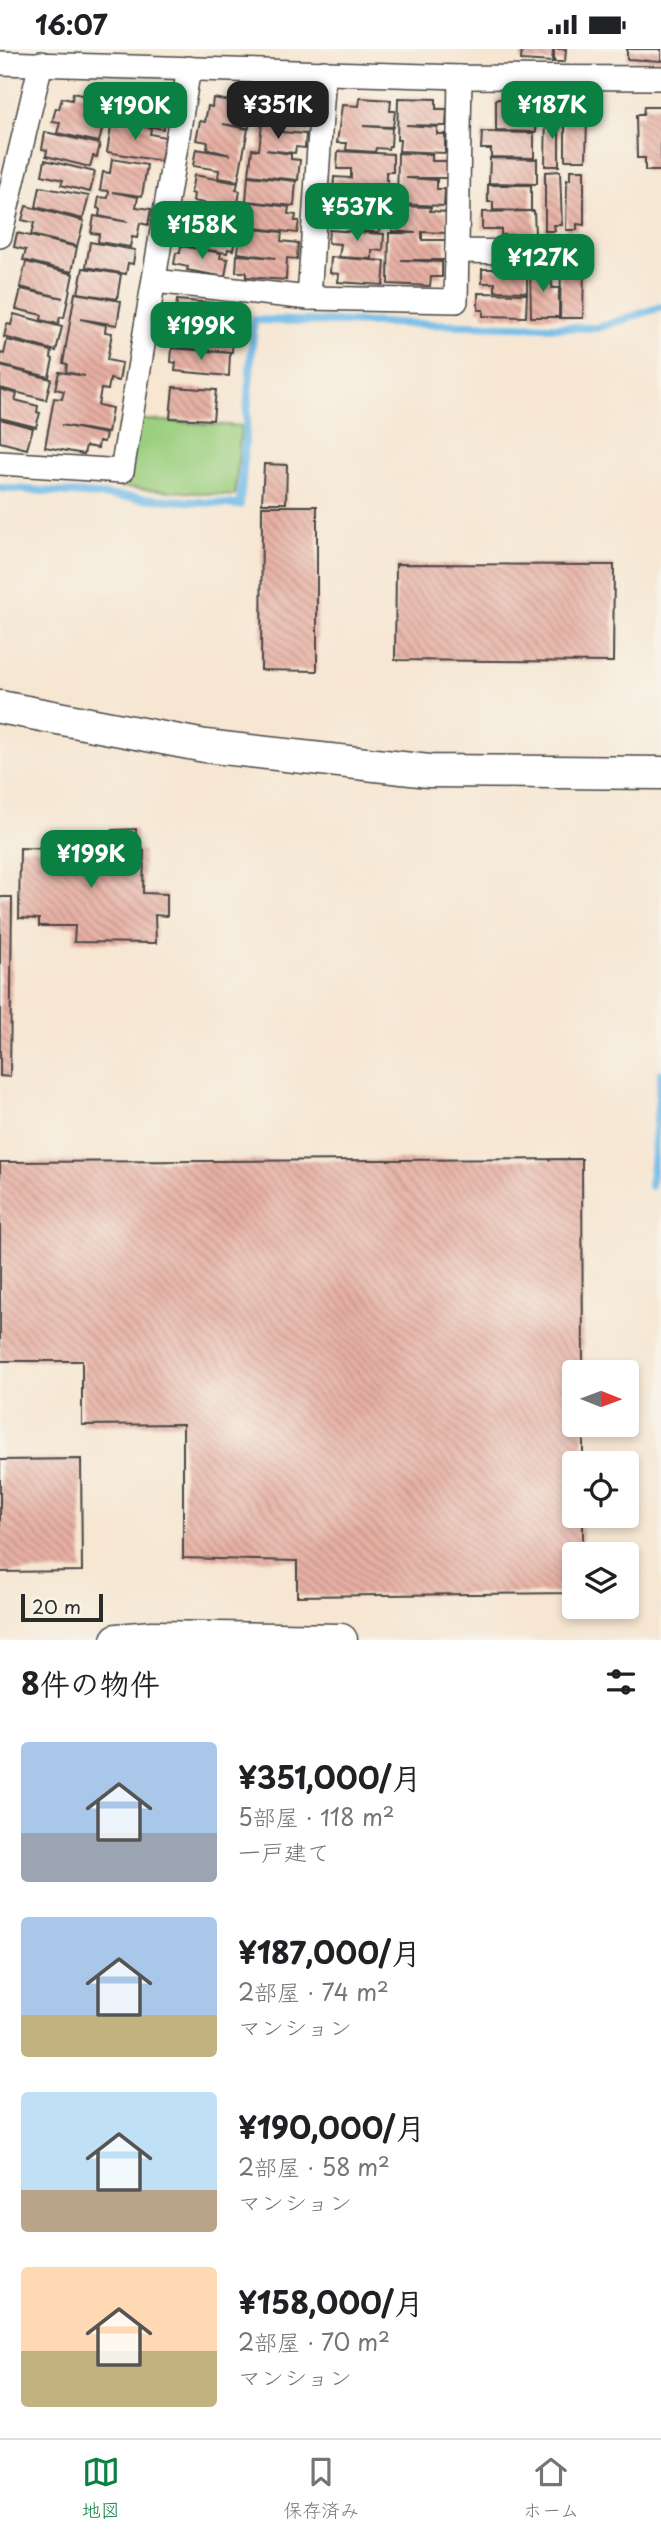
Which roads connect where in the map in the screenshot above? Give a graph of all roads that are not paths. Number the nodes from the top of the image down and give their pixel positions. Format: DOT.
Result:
graph roads {
  1 [pos="0,63"];
  2 [pos="41,63"];
  3 [pos="188,68"];
  4 [pos="324,72"];
  5 [pos="460,77"];
  6 [pos="661,78"];
  7 [pos="0,236"];
  8 [pos="457,251"];
  9 [pos="579,253"];
  10 [pos="153,281"];
  11 [pos="309,298"];
  12 [pos="0,463"];
  13 [pos="0,707"];
  14 [pos="661,773"];
  15 [pos="117,1640"];
  16 [pos="341,1640"];
  1 -- 2 [label="street"];
  2 -- 3 [label="street"];
  2 -- 7 [label="street"];
  3 -- 4 [label="street"];
  3 -- 10 [label="street"];
  4 -- 5 [label="street"];
  4 -- 11 [label="street"];
  5 -- 6 [label="street"];
  5 -- 8 [label="street"];
  8 -- 9 [label="street"];
  8 -- 11 [label="street"];
  10 -- 11 [label="street"];
  10 -- 12 [label="street"];
  13 -- 14 [label="street"];
  15 -- 16 [label="street"];
}
